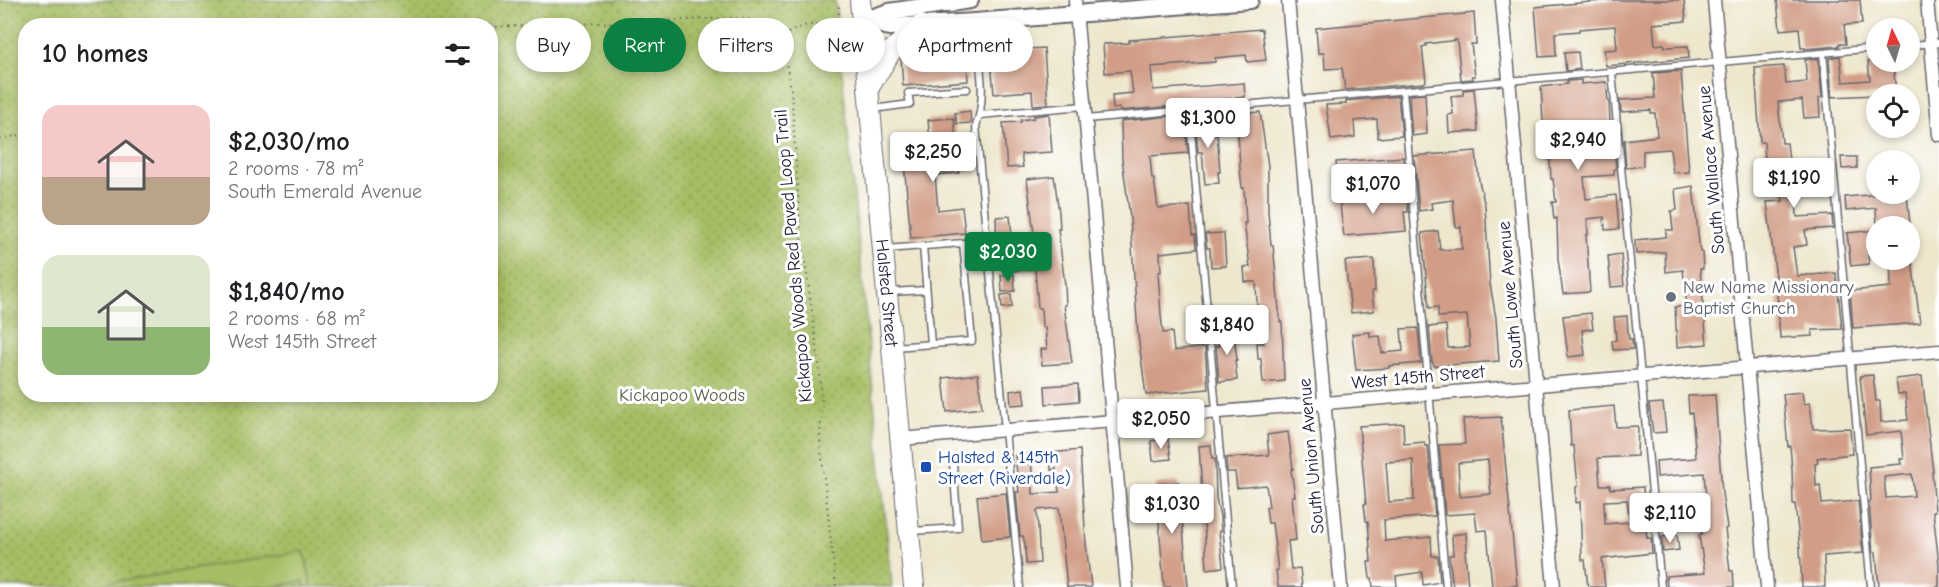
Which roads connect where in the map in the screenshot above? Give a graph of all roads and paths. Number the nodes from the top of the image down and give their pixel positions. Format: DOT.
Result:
graph roads {
  1 [pos="970,0"];
  2 [pos="1250,0"];
  3 [pos="1288,0"];
  4 [pos="1502,0"];
  5 [pos="1714,0"];
  6 [pos="1927,0"];
  7 [pos="945,1"];
  8 [pos="850,3"];
  9 [pos="1076,8"];
  10 [pos="860,18"];
  11 [pos="871,18"];
  12 [pos="1004,18"];
  13 [pos="698,19"];
  14 [pos="498,27"];
  15 [pos="794,30"];
  16 [pos="1935,43"];
  17 [pos="1920,44"];
  18 [pos="897,46"];
  19 [pos="1866,49"];
  20 [pos="1823,53"];
  21 [pos="1719,63"];
  22 [pos="788,72"];
  23 [pos="866,72"];
  24 [pos="980,72"];
  25 [pos="1612,72"];
  26 [pos="1509,81"];
  27 [pos="868,89"];
  28 [pos="967,89"];
  29 [pos="1403,91"];
  30 [pos="1297,100"];
  31 [pos="1084,106"];
  32 [pos="870,110"];
  33 [pos="1190,110"];
  34 [pos="980,115"];
  35 [pos="1085,119"];
  36 [pos="1939,135"];
  37 [pos="18,136"];
  38 [pos="0,140"];
  39 [pos="923,246"];
  40 [pos="883,249"];
  41 [pos="926,290"];
  42 [pos="886,292"];
  43 [pos="931,344"];
  44 [pos="891,347"];
  45 [pos="1939,351"];
  46 [pos="1850,359"];
  47 [pos="1747,368"];
  48 [pos="1641,377"];
  49 [pos="1536,385"];
  50 [pos="1429,395"];
  51 [pos="1324,404"];
  52 [pos="1217,413"];
  53 [pos="1113,423"];
  54 [pos="1006,431"];
  55 [pos="900,439"];
  56 [pos="953,463"];
  57 [pos="908,531"];
  58 [pos="836,587"];
  59 [pos="914,587"];
  60 [pos="1020,587"];
  61 [pos="1127,587"];
  62 [pos="1233,587"];
  63 [pos="1341,587"];
  64 [pos="1446,587"];
  65 [pos="1554,587"];
  66 [pos="1661,587"];
  67 [pos="1767,587"];
  68 [pos="1871,587"];
  1 -- 7 [label="street"];
  2 -- 9 [label="street"];
  3 -- 30 [label="street, South Union Avenue"];
  4 -- 26 [label="street, South Lowe Avenue"];
  5 -- 21 [label="street, South Wallace Avenue"];
  6 -- 16 [label="street"];
  7 -- 11 [label="street"];
  8 -- 10 [label="main road, Halsted Street"];
  8 -- 15 [label="path"];
  9 -- 12 [label="street"];
  9 -- 31 [label="street"];
  13 -- 14 [label="path"];
  16 -- 17 [label="lane"];
  16 -- 36 [label="street"];
  18 -- 27 [label="main road"];
  19 -- 20 [label="lane"];
  20 -- 21 [label="lane"];
  20 -- 46 [label="lane"];
  21 -- 25 [label="lane"];
  21 -- 47 [label="street, South Wallace Avenue"];
  22 -- 58 [label="path, Kickapoo Woods Red Paved Loop Trail"];
  23 -- 27 [label="main road, Halsted Street"];
  24 -- 34 [label="lane"];
  25 -- 26 [label="lane"];
  25 -- 48 [label="lane"];
  26 -- 29 [label="lane"];
  26 -- 49 [label="street, South Lowe Avenue"];
  27 -- 32 [label="main road, Halsted Street"];
  28 -- 32 [label="lane"];
  29 -- 30 [label="lane"];
  29 -- 50 [label="lane"];
  30 -- 33 [label="lane"];
  30 -- 51 [label="street, South Union Avenue"];
  31 -- 34 [label="lane"];
  31 -- 35 [label="street"];
  32 -- 40 [label="main road, Halsted Street"];
  33 -- 35 [label="lane"];
  33 -- 52 [label="lane"];
  34 -- 54 [label="lane"];
  35 -- 53 [label="street"];
  37 -- 38 [label="path"];
  39 -- 40 [label="lane"];
  39 -- 41 [label="lane"];
  39 -- 43 [label="lane"];
  40 -- 42 [label="main road, Halsted Street"];
  41 -- 42 [label="lane"];
  41 -- 43 [label="lane"];
  42 -- 44 [label="main road, Halsted Street"];
  43 -- 44 [label="lane"];
  44 -- 55 [label="main road, Halsted Street"];
  45 -- 46 [label="street, West 145th Street"];
  46 -- 47 [label="street, West 145th Street"];
  46 -- 68 [label="lane"];
  47 -- 48 [label="street, West 145th Street"];
  47 -- 67 [label="street, South Wallace Avenue"];
  48 -- 49 [label="street, West 145th Street"];
  48 -- 66 [label="lane"];
  49 -- 50 [label="street, West 145th Street"];
  49 -- 65 [label="street, South Lowe Avenue"];
  50 -- 51 [label="street, West 145th Street"];
  50 -- 64 [label="lane"];
  51 -- 52 [label="street, West 145th Street"];
  51 -- 63 [label="street, South Union Avenue"];
  52 -- 53 [label="street, West 145th Street"];
  52 -- 62 [label="lane"];
  53 -- 54 [label="street, West 145th Street"];
  53 -- 61 [label="street"];
  54 -- 55 [label="street, West 145th Street"];
  54 -- 60 [label="lane"];
  55 -- 57 [label="main road, Halsted Street"];
  56 -- 57 [label="lane"];
  57 -- 59 [label="main road, Halsted Street"];
}
